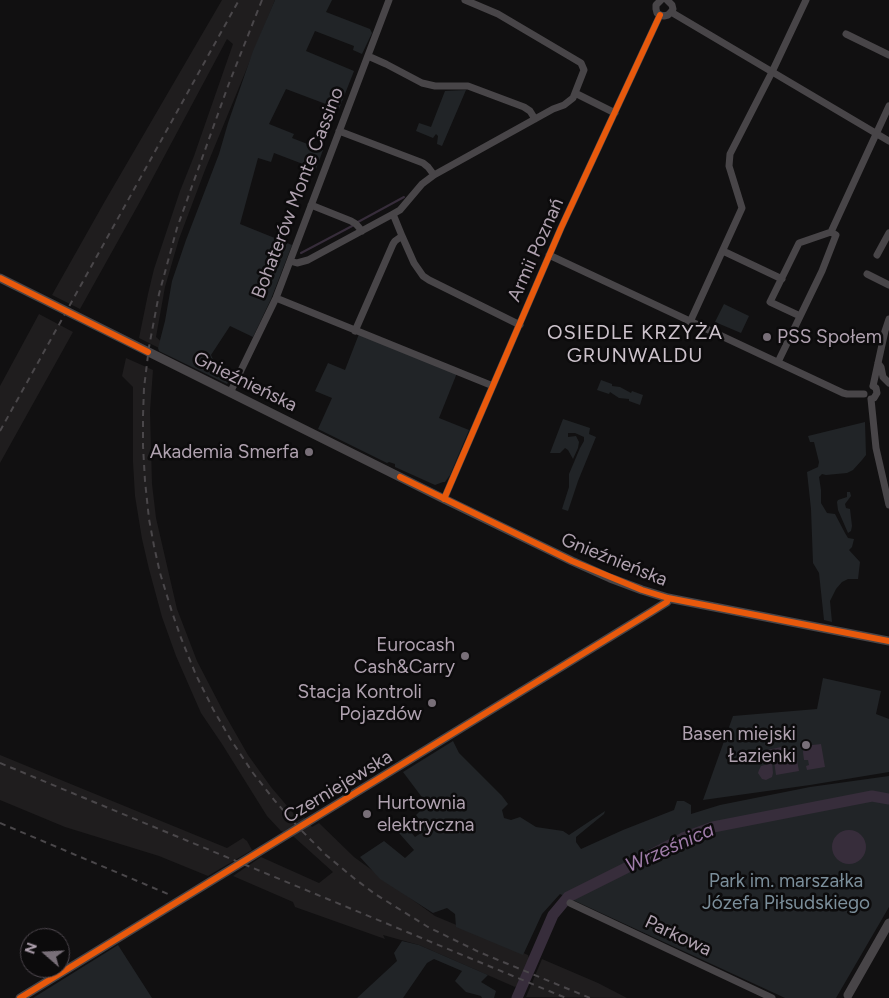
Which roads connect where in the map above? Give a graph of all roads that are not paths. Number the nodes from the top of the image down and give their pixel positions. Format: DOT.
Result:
graph roads {
  1 [pos="389,0"];
  2 [pos="465,0"];
  3 [pos="648,0"];
  4 [pos="667,0"];
  5 [pos="806,0"];
  6 [pos="659,2"];
  7 [pos="671,12"];
  8 [pos="660,15"];
  9 [pos="846,34"];
  10 [pos="889,55"];
  11 [pos="368,56"];
  12 [pos="772,72"];
  13 [pos="575,94"];
  14 [pos="889,106"];
  15 [pos="615,112"];
  16 [pos="535,119"];
  17 [pos="339,131"];
  18 [pos="876,134"];
  19 [pos="889,141"];
  20 [pos="434,175"];
  21 [pos="311,205"];
  22 [pos="393,214"];
  23 [pos="362,231"];
  24 [pos="831,232"];
  25 [pos="889,233"];
  26 [pos="402,236"];
  27 [pos="723,251"];
  28 [pos="549,255"];
  29 [pos="877,255"];
  30 [pos="290,261"];
  31 [pos="867,274"];
  32 [pos="0,278"];
  33 [pos="782,278"];
  34 [pos="889,285"];
  35 [pos="276,298"];
  36 [pos="800,316"];
  37 [pos="889,320"];
  38 [pos="690,322"];
  39 [pos="520,324"];
  40 [pos="356,331"];
  41 [pos="778,362"];
  42 [pos="878,363"];
  43 [pos="889,384"];
  44 [pos="493,386"];
  45 [pos="874,387"];
  46 [pos="230,393"];
  47 [pos="864,394"];
  48 [pos="871,399"];
  49 [pos="444,499"];
  50 [pos="889,505"];
  51 [pos="668,598"];
  52 [pos="889,641"];
  53 [pos="570,903"];
  54 [pos="889,923"];
  55 [pos="848,995"];
  56 [pos="20,998"];
  57 [pos="772,998"];
  1 -- 11 [label="street, Bohaterów Monte Cassino"];
  2 -- 13 [label="street"];
  3 -- 6 [label="street"];
  4 -- 7 [label="street"];
  5 -- 12 [label="street"];
  6 -- 8 [label="street"];
  7 -- 8 [label="street"];
  7 -- 12 [label="street"];
  8 -- 15 [label="street, Armii Poznań"];
  9 -- 10 [label="street"];
  11 -- 16 [label="street"];
  11 -- 17 [label="street, Bohaterów Monte Cassino"];
  12 -- 18 [label="street"];
  12 -- 27 [label="street"];
  13 -- 15 [label="street"];
  13 -- 16 [label="street"];
  14 -- 18 [label="street"];
  15 -- 28 [label="street, Armii Poznań"];
  16 -- 20 [label="street"];
  17 -- 20 [label="street"];
  17 -- 21 [label="street, Bohaterów Monte Cassino"];
  18 -- 19 [label="street"];
  18 -- 24 [label="street"];
  20 -- 22 [label="street"];
  21 -- 23 [label="street"];
  21 -- 30 [label="street, Bohaterów Monte Cassino"];
  22 -- 23 [label="street"];
  22 -- 26 [label="street"];
  23 -- 30 [label="street"];
  24 -- 33 [label="street"];
  24 -- 36 [label="street"];
  25 -- 29 [label="street"];
  26 -- 39 [label="street"];
  26 -- 40 [label="street"];
  27 -- 33 [label="street"];
  27 -- 38 [label="street"];
  28 -- 38 [label="street"];
  28 -- 39 [label="street, Armii Poznań"];
  30 -- 35 [label="street, Bohaterów Monte Cassino"];
  31 -- 34 [label="street"];
  32 -- 46 [label="street, Gnieźnieńska"];
  33 -- 36 [label="street"];
  35 -- 40 [label="street"];
  35 -- 46 [label="street, Bohaterów Monte Cassino"];
  36 -- 41 [label="street"];
  37 -- 42 [label="street"];
  38 -- 41 [label="street"];
  39 -- 44 [label="street, Armii Poznań"];
  40 -- 44 [label="street"];
  41 -- 47 [label="street"];
  42 -- 43 [label="street"];
  42 -- 45 [label="street"];
  43 -- 45 [label="street"];
  44 -- 49 [label="street, Armii Poznań"];
  45 -- 47 [label="street"];
  45 -- 48 [label="street"];
  46 -- 49 [label="street, Gnieźnieńska"];
  47 -- 48 [label="street"];
  48 -- 50 [label="street"];
  49 -- 51 [label="street, Gnieźnieńska"];
  51 -- 52 [label="street, Gnieźnieńska"];
  51 -- 56 [label="street, Czerniejewska"];
  53 -- 57 [label="street, Parkowa"];
  54 -- 55 [label="street"];
}
